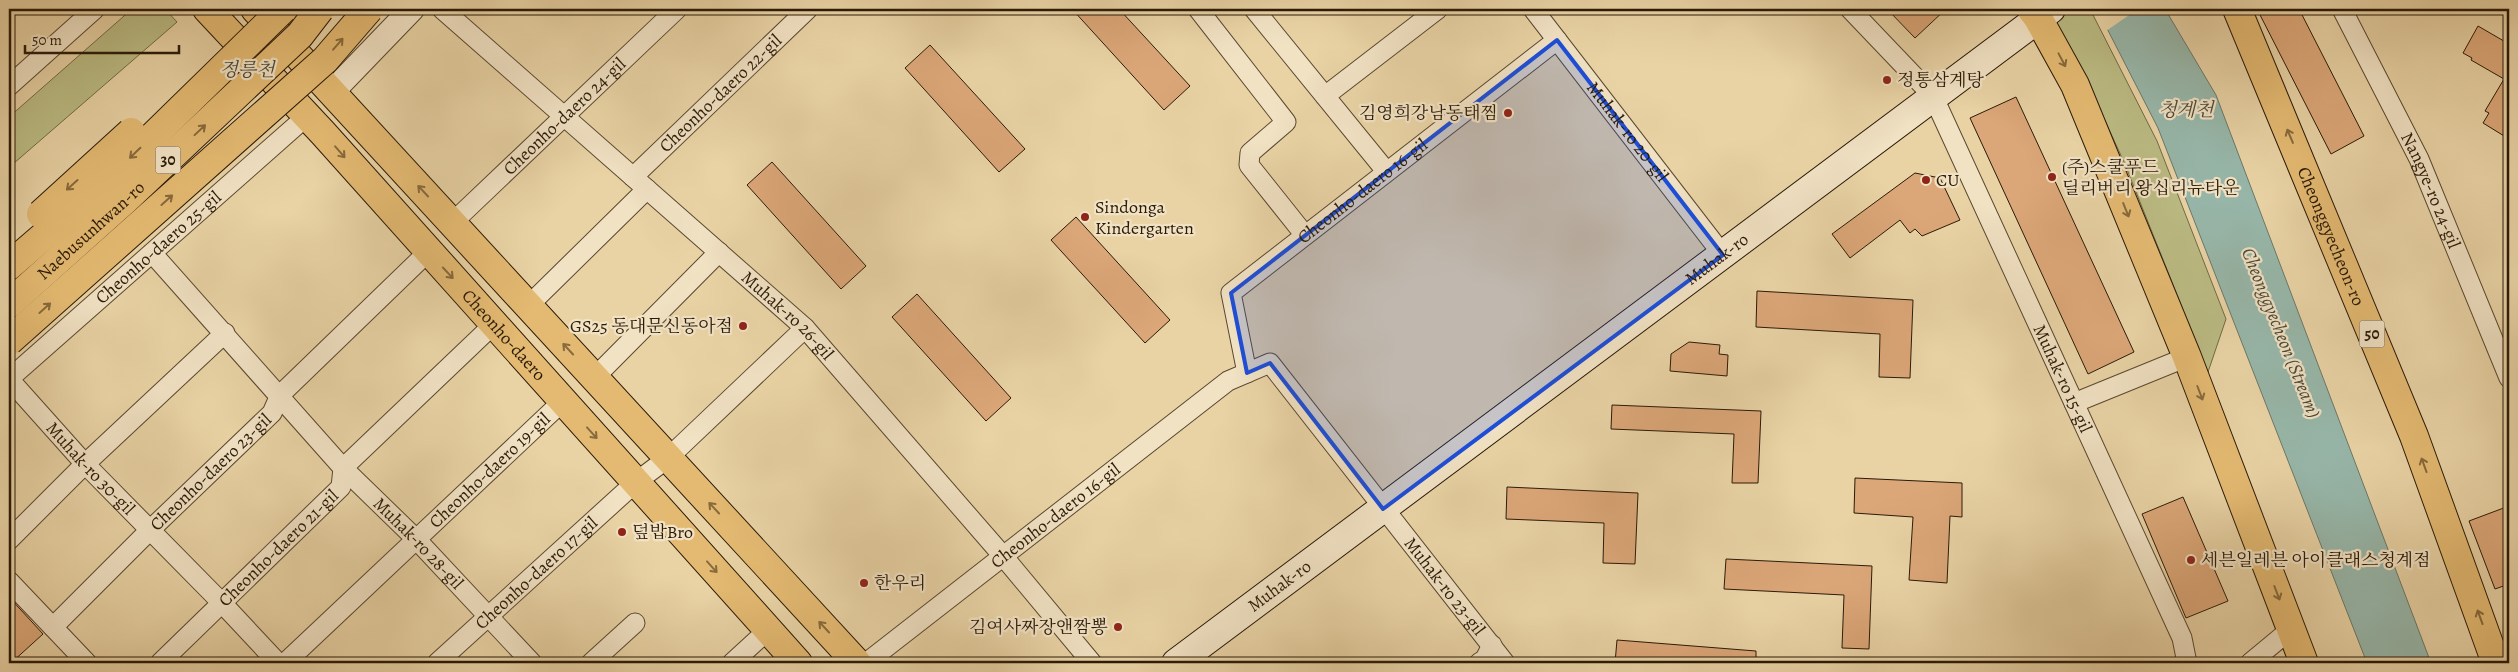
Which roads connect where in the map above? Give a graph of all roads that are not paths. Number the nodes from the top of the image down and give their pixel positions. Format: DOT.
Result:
graph roads {
  1 [pos="95,9"];
  2 [pos="207,9"];
  3 [pos="255,9"];
  4 [pos="261,9"];
  5 [pos="283,9"];
  6 [pos="320,9"];
  7 [pos="369,9"];
  8 [pos="412,9"];
  9 [pos="442,9"];
  10 [pos="677,9"];
  11 [pos="808,9"];
  12 [pos="1198,9"];
  13 [pos="1438,9"];
  14 [pos="1533,9"];
  15 [pos="1850,9"];
  16 [pos="2236,9"];
  17 [pos="2342,9"];
  18 [pos="1263,12"];
  19 [pos="2040,12"];
  20 [pos="1557,40"];
  21 [pos="9,86"];
  22 [pos="329,89"];
  23 [pos="1325,96"];
  24 [pos="1933,96"];
  25 [pos="304,112"];
  26 [pos="564,116"];
  27 [pos="1386,171"];
  28 [pos="640,183"];
  29 [pos="452,223"];
  30 [pos="1304,234"];
  31 [pos="9,243"];
  32 [pos="152,252"];
  33 [pos="428,252"];
  34 [pos="719,252"];
  35 [pos="1723,255"];
  36 [pos="9,266"];
  37 [pos="9,304"];
  38 [pos="528,306"];
  39 [pos="494,324"];
  40 [pos="805,328"];
  41 [pos="225,333"];
  42 [pos="9,340"];
  43 [pos="2187,357"];
  44 [pos="1247,373"];
  45 [pos="594,378"];
  46 [pos="2509,378"];
  47 [pos="9,379"];
  48 [pos="280,395"];
  49 [pos="563,401"];
  50 [pos="2074,403"];
  51 [pos="668,458"];
  52 [pos="85,464"];
  53 [pos="343,468"];
  54 [pos="636,482"];
  55 [pos="1383,509"];
  56 [pos="149,531"];
  57 [pos="416,538"];
  58 [pos="9,540"];
  59 [pos="1004,556"];
  60 [pos="9,581"];
  61 [pos="222,602"];
  62 [pos="489,617"];
  63 [pos="635,623"];
  64 [pos="53,628"];
  65 [pos="768,630"];
  66 [pos="2297,645"];
  67 [pos="1492,646"];
  68 [pos="87,663"];
  69 [pos="160,663"];
  70 [pos="278,663"];
  71 [pos="285,663"];
  72 [pos="437,663"];
  73 [pos="532,663"];
  74 [pos="591,663"];
  75 [pos="732,663"];
  76 [pos="798,663"];
  77 [pos="857,663"];
  78 [pos="866,663"];
  79 [pos="1092,663"];
  80 [pos="1176,663"];
  81 [pos="1479,663"];
  82 [pos="1505,663"];
  83 [pos="2186,663"];
  84 [pos="2250,663"];
  85 [pos="2496,663"];
  1 -- 21 [label="street"];
  2 -- 25 [label="main road, Cheonho-daero, bridge"];
  3 -- 22 [label="main road, Cheonho-daero, bridge"];
  4 -- 31 [label="main road, one-way, bridge"];
  5 -- 36 [label="main road, Naebusunhwan-ro / 30, one-way, bridge"];
  37 -- 6 [label="main road, Naebusunhwan-ro / 30, one-way, bridge"];
  42 -- 7 [label="main road, one-way, bridge"];
  8 -- 22 [label="street"];
  9 -- 26 [label="street, Muhak-ro 26-gil"];
  10 -- 26 [label="street, Cheonho-daero 24-gil"];
  11 -- 28 [label="street, Cheonho-daero 22-gil"];
  12 -- 30 [label="street"];
  13 -- 23 [label="street"];
  14 -- 20 [label="street, Muhak-ro 20-gil"];
  15 -- 24 [label="street, Muhak-ro 15-gil"];
  85 -- 16 [label="main road, Cheonggyecheon-ro / 50, one-way"];
  17 -- 46 [label="street, Nangye-ro 24-gil"];
  18 -- 23 [label="street"];
  19 -- 24 [label="main road, Muhak-ro"];
  19 -- 43 [label="main road, one-way"];
  20 -- 27 [label="street, Cheonho-daero 16-gil"];
  20 -- 35 [label="street, Muhak-ro 20-gil"];
  29 -- 22 [label="main road, Cheonho-daero, one-way"];
  23 -- 27 [label="street"];
  24 -- 35 [label="main road, Muhak-ro"];
  24 -- 50 [label="street, Muhak-ro 15-gil"];
  25 -- 32 [label="street, Cheonho-daero 25-gil"];
  25 -- 33 [label="main road, Cheonho-daero, one-way"];
  26 -- 28 [label="street, Muhak-ro 26-gil"];
  26 -- 29 [label="street, Cheonho-daero 24-gil"];
  27 -- 30 [label="street, Cheonho-daero 16-gil"];
  28 -- 34 [label="street, Muhak-ro 26-gil"];
  28 -- 38 [label="street, Cheonho-daero 22-gil"];
  29 -- 38 [label="main road, Cheonho-daero"];
  30 -- 44 [label="street, Cheonho-daero 16-gil"];
  32 -- 41 [label="street, Muhak-ro 28-gil"];
  32 -- 47 [label="street, Cheonho-daero 25-gil"];
  33 -- 39 [label="main road, Cheonho-daero, one-way"];
  33 -- 48 [label="street, Cheonho-daero 23-gil"];
  34 -- 40 [label="street, Muhak-ro 26-gil"];
  34 -- 45 [label="street"];
  35 -- 55 [label="main road, Muhak-ro"];
  45 -- 38 [label="main road, Cheonho-daero, one-way"];
  39 -- 49 [label="main road, Cheonho-daero"];
  39 -- 53 [label="street, Cheonho-daero 21-gil"];
  40 -- 51 [label="street"];
  40 -- 59 [label="street, Muhak-ro 26-gil"];
  41 -- 48 [label="street, Muhak-ro 28-gil"];
  41 -- 52 [label="street"];
  43 -- 50 [label="street"];
  43 -- 66 [label="main road, one-way"];
  44 -- 55 [label="street, Cheonho-daero 16-gil"];
  44 -- 59 [label="street, Cheonho-daero 16-gil"];
  45 -- 51 [label="main road, Cheonho-daero"];
  47 -- 52 [label="street, Muhak-ro 30-gil"];
  48 -- 53 [label="street, Muhak-ro 28-gil"];
  48 -- 56 [label="street, Cheonho-daero 23-gil"];
  49 -- 54 [label="main road, Cheonho-daero, one-way"];
  49 -- 57 [label="street, Cheonho-daero 19-gil"];
  50 -- 83 [label="street, Muhak-ro 15-gil"];
  51 -- 54 [label="street, Cheonho-daero 17-gil"];
  77 -- 51 [label="main road, Cheonho-daero, one-way"];
  52 -- 56 [label="street, Muhak-ro 30-gil"];
  52 -- 58 [label="street"];
  53 -- 57 [label="street, Muhak-ro 28-gil"];
  53 -- 61 [label="street, Cheonho-daero 21-gil"];
  54 -- 62 [label="street, Cheonho-daero 17-gil"];
  54 -- 65 [label="main road, Cheonho-daero, one-way"];
  55 -- 67 [label="street, Muhak-ro 23-gil"];
  55 -- 80 [label="main road, Muhak-ro"];
  56 -- 61 [label="street, Muhak-ro 30-gil"];
  56 -- 64 [label="street, Cheonho-daero 23-gil"];
  57 -- 62 [label="street, Muhak-ro 28-gil"];
  57 -- 71 [label="street, Cheonho-daero 19-gil"];
  59 -- 78 [label="street, Cheonho-daero 16-gil"];
  59 -- 79 [label="street, Muhak-ro 26-gil"];
  60 -- 64 [label="street"];
  61 -- 69 [label="street, Cheonho-daero 21-gil"];
  61 -- 70 [label="street, Muhak-ro 30-gil"];
  62 -- 72 [label="street, Cheonho-daero 17-gil"];
  62 -- 73 [label="street, Muhak-ro 28-gil"];
  63 -- 74 [label="street"];
  64 -- 68 [label="street"];
  65 -- 75 [label="street"];
  65 -- 76 [label="main road, Cheonho-daero"];
  66 -- 84 [label="street"];
  67 -- 81 [label="street"];
  67 -- 82 [label="street, Muhak-ro 23-gil"];
}
